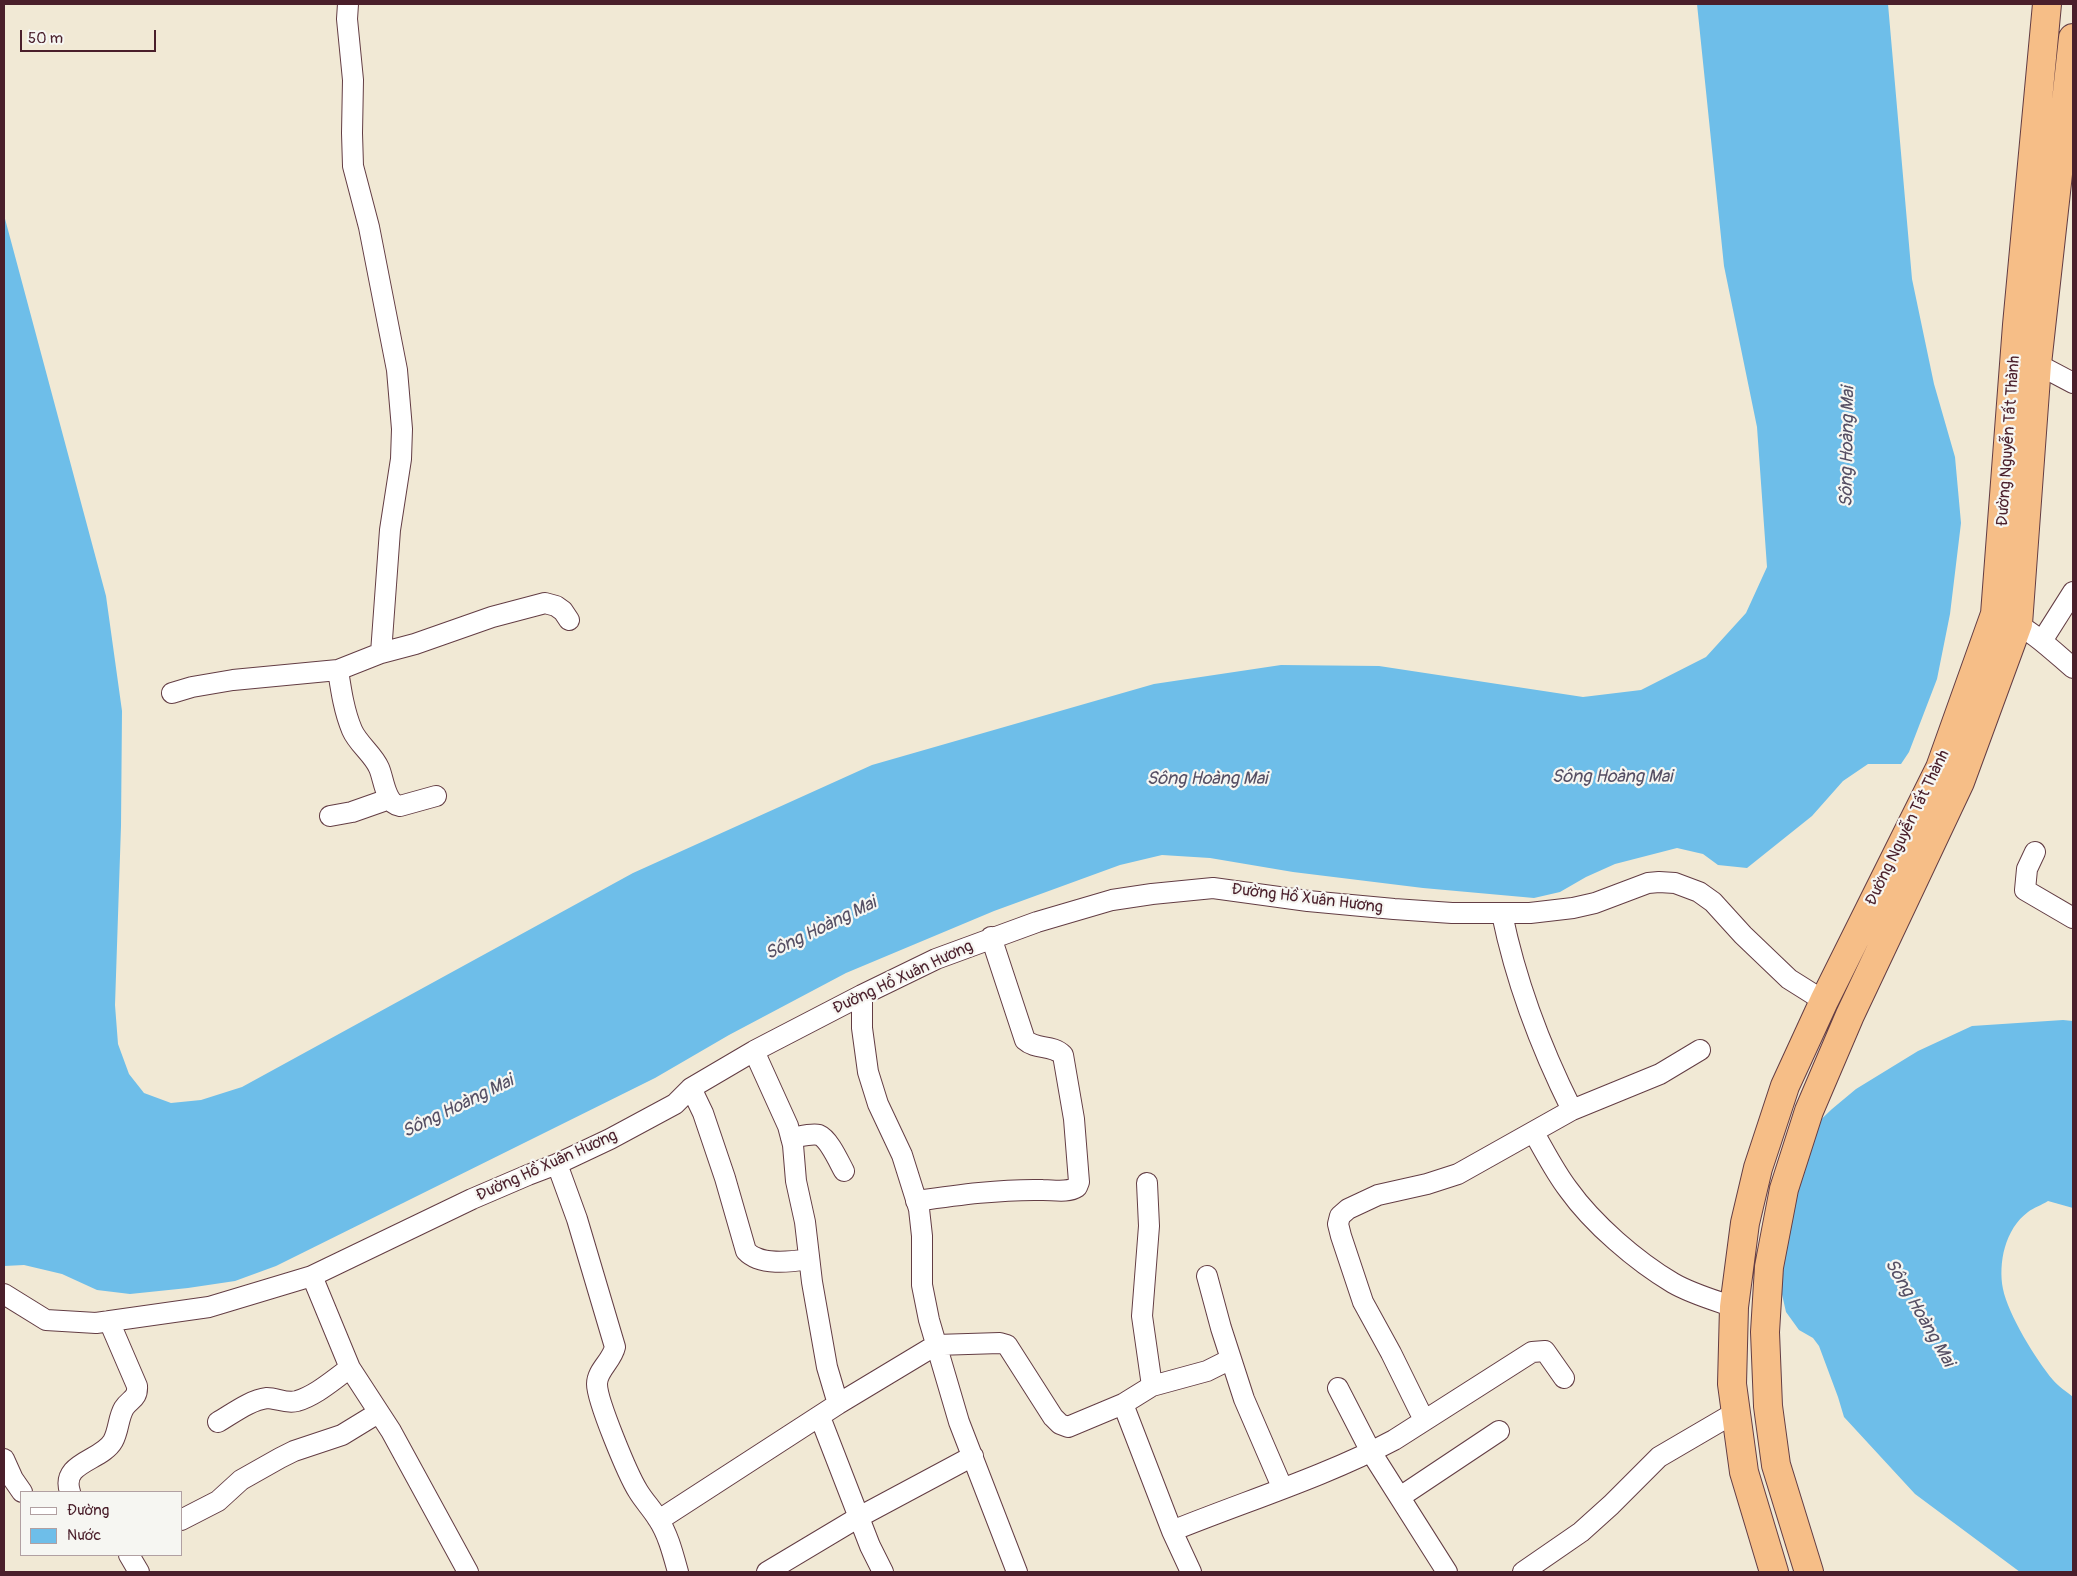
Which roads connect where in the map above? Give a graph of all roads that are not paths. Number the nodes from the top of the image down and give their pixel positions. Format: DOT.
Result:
graph roads {
  1 [pos="348,4"];
  2 [pos="2047,4"];
  3 [pos="2073,38"];
  4 [pos="2070,104"];
  5 [pos="2037,364"];
  6 [pos="2073,384"];
  7 [pos="2073,592"];
  8 [pos="2007,619"];
  9 [pos="569,620"];
  10 [pos="2042,640"];
  11 [pos="381,653"];
  12 [pos="2073,668"];
  13 [pos="338,670"];
  14 [pos="172,693"];
  15 [pos="436,796"];
  16 [pos="390,799"];
  17 [pos="330,816"];
  18 [pos="2035,852"];
  19 [pos="1502,914"];
  20 [pos="2073,918"];
  21 [pos="992,937"];
  22 [pos="862,995"];
  23 [pos="1824,1001"];
  24 [pos="1700,1050"];
  25 [pos="754,1051"];
  26 [pos="691,1088"];
  27 [pos="1572,1110"];
  28 [pos="1534,1133"];
  29 [pos="791,1138"];
  30 [pos="557,1164"];
  31 [pos="844,1171"];
  32 [pos="1147,1183"];
  33 [pos="916,1201"];
  34 [pos="809,1259"];
  35 [pos="312,1276"];
  36 [pos="1207,1276"];
  37 [pos="4,1294"];
  38 [pos="1734,1307"];
  39 [pos="109,1321"];
  40 [pos="936,1345"];
  41 [pos="1231,1359"];
  42 [pos="350,1368"];
  43 [pos="1564,1378"];
  44 [pos="1152,1386"];
  45 [pos="1338,1388"];
  46 [pos="838,1404"];
  47 [pos="1123,1404"];
  48 [pos="378,1412"];
  49 [pos="1736,1412"];
  50 [pos="820,1418"];
  51 [pos="1424,1420"];
  52 [pos="218,1422"];
  53 [pos="1499,1431"];
  54 [pos="1372,1452"];
  55 [pos="973,1456"];
  56 [pos="4,1459"];
  57 [pos="1282,1487"];
  58 [pos="21,1491"];
  59 [pos="70,1491"];
  60 [pos="1400,1497"];
  61 [pos="859,1517"];
  62 [pos="182,1519"];
  63 [pos="659,1520"];
  64 [pos="1172,1531"];
  65 [pos="130,1556"];
  66 [pos="139,1572"];
  67 [pos="468,1572"];
  68 [pos="678,1572"];
  69 [pos="767,1572"];
  70 [pos="882,1572"];
  71 [pos="1017,1572"];
  72 [pos="1191,1572"];
  73 [pos="1447,1572"];
  74 [pos="1523,1572"];
  75 [pos="1774,1572"];
  76 [pos="1809,1572"];
  1 -- 11 [label="street"];
  2 -- 8 [label="highway, Đường Nguyễn Tất Thành"];
  3 -- 4 [label="highway, Đường Nguyễn Tất Thành"];
  4 -- 5 [label="highway, Đường Nguyễn Tất Thành"];
  5 -- 6 [label="street"];
  5 -- 8 [label="highway, Đường Nguyễn Tất Thành"];
  7 -- 10 [label="street"];
  8 -- 10 [label="street"];
  8 -- 23 [label="highway, Đường Nguyễn Tất Thành"];
  8 -- 76 [label="highway, Đường Nguyễn Tất Thành"];
  9 -- 11 [label="street"];
  10 -- 12 [label="street"];
  11 -- 13 [label="street"];
  13 -- 14 [label="street"];
  13 -- 16 [label="street"];
  15 -- 16 [label="street"];
  16 -- 17 [label="street"];
  18 -- 20 [label="street"];
  19 -- 21 [label="street, Đường Hồ Xuân Hương"];
  19 -- 23 [label="street, Đường Hồ Xuân Hương"];
  19 -- 27 [label="street"];
  21 -- 22 [label="street, Đường Hồ Xuân Hương"];
  21 -- 33 [label="street"];
  22 -- 25 [label="street, Đường Hồ Xuân Hương"];
  22 -- 33 [label="street"];
  23 -- 38 [label="highway, Đường Nguyễn Tất Thành"];
  24 -- 27 [label="street"];
  25 -- 26 [label="street, Đường Hồ Xuân Hương"];
  25 -- 29 [label="street"];
  26 -- 30 [label="street, Đường Hồ Xuân Hương"];
  26 -- 34 [label="street"];
  27 -- 28 [label="street"];
  28 -- 38 [label="street"];
  28 -- 51 [label="street"];
  29 -- 31 [label="street"];
  29 -- 34 [label="street"];
  30 -- 35 [label="street, Đường Hồ Xuân Hương"];
  30 -- 63 [label="street"];
  32 -- 44 [label="street"];
  33 -- 40 [label="street"];
  34 -- 46 [label="street"];
  35 -- 39 [label="street, Đường Hồ Xuân Hương"];
  35 -- 42 [label="street"];
  36 -- 41 [label="street"];
  37 -- 39 [label="street, Đường Hồ Xuân Hương"];
  38 -- 49 [label="highway, Đường Nguyễn Tất Thành"];
  39 -- 59 [label="street"];
  40 -- 46 [label="street"];
  40 -- 47 [label="street"];
  40 -- 55 [label="street"];
  41 -- 44 [label="street"];
  41 -- 57 [label="street"];
  42 -- 48 [label="street"];
  42 -- 52 [label="street"];
  43 -- 51 [label="street"];
  44 -- 47 [label="street"];
  45 -- 54 [label="street"];
  46 -- 50 [label="street"];
  47 -- 64 [label="street"];
  48 -- 62 [label="street"];
  48 -- 67 [label="street"];
  49 -- 74 [label="street"];
  49 -- 75 [label="highway, Đường Nguyễn Tất Thành"];
  50 -- 61 [label="street"];
  50 -- 63 [label="street"];
  51 -- 54 [label="street"];
  53 -- 60 [label="street"];
  54 -- 57 [label="street"];
  54 -- 60 [label="street"];
  55 -- 61 [label="street"];
  55 -- 71 [label="street"];
  56 -- 58 [label="street"];
  57 -- 64 [label="street"];
  60 -- 73 [label="street"];
  61 -- 69 [label="street"];
  61 -- 70 [label="street"];
  63 -- 68 [label="street"];
  64 -- 72 [label="street"];
  65 -- 66 [label="street"];
}
